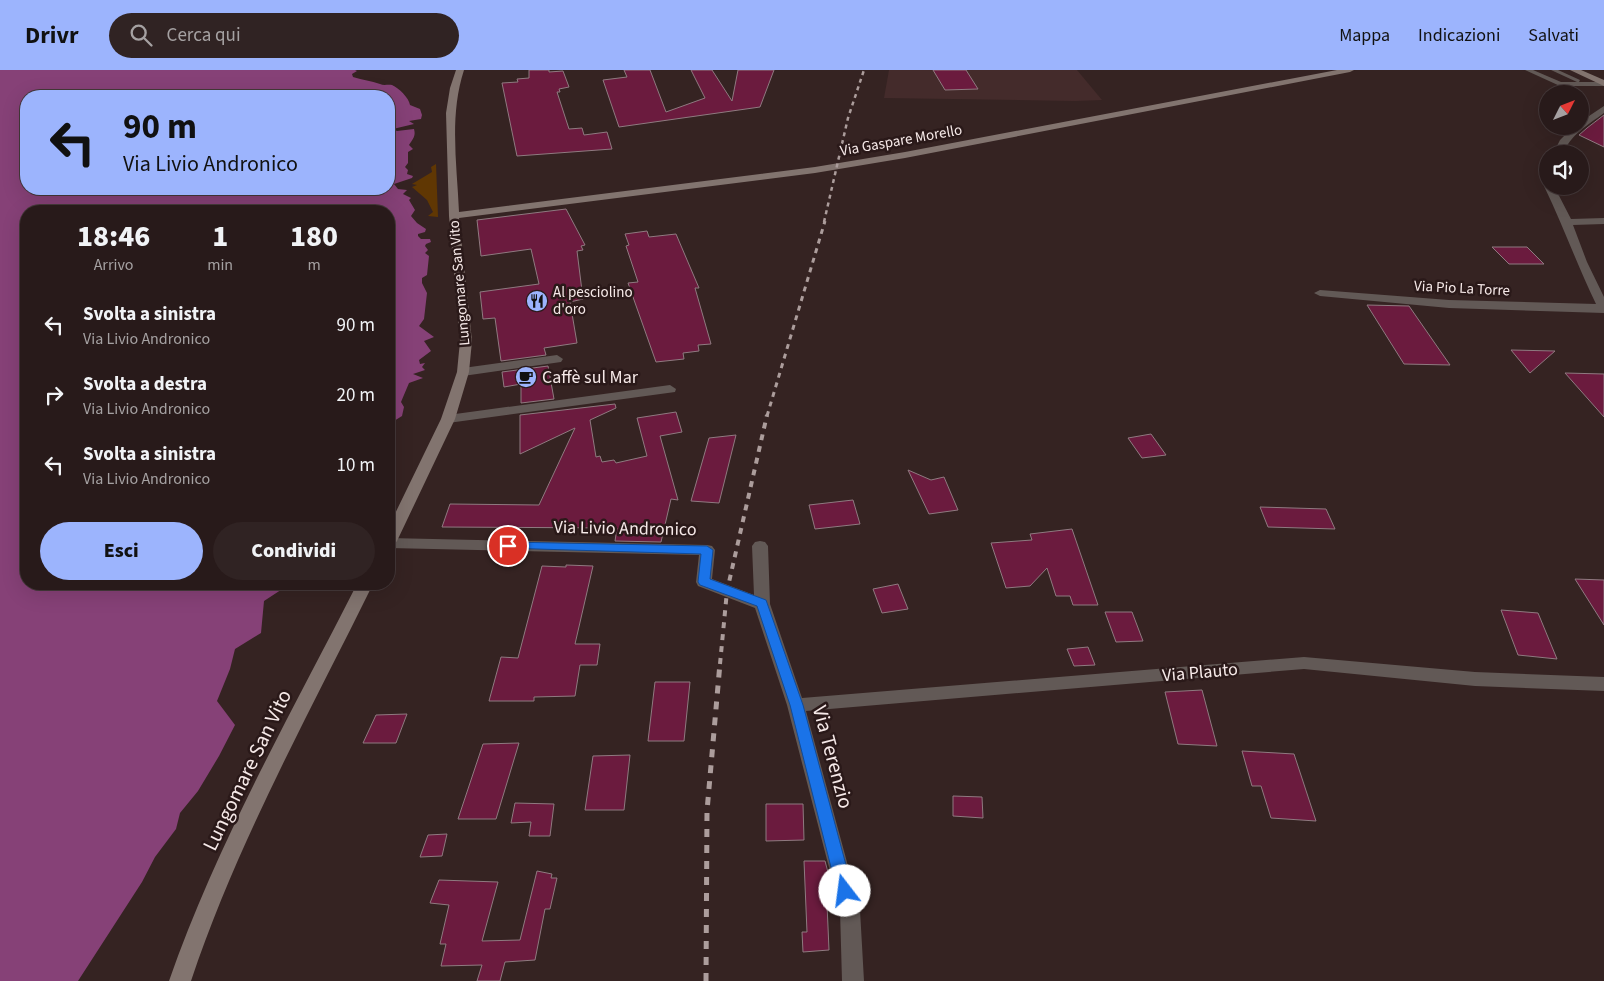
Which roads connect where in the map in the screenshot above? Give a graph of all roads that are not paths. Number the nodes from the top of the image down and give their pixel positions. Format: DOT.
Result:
graph roads {
  1 [pos="460,70"];
  2 [pos="1350,70"];
  3 [pos="1528,70"];
  4 [pos="1543,70"];
  5 [pos="1554,70"];
  6 [pos="1574,70"];
  7 [pos="1571,83"];
  8 [pos="1581,83"];
  9 [pos="1604,84"];
  10 [pos="1604,109"];
  11 [pos="1589,120"];
  12 [pos="1570,135"];
  13 [pos="1562,145"];
  14 [pos="1554,195"];
  15 [pos="454,216"];
  16 [pos="1604,221"];
  17 [pos="1567,222"];
  18 [pos="1320,293"];
  19 [pos="1603,308"];
  20 [pos="556,359"];
  21 [pos="463,372"];
  22 [pos="670,389"];
  23 [pos="448,419"];
  24 [pos="395,529"];
  25 [pos="395,542"];
  26 [pos="760,546"];
  27 [pos="362,590"];
  28 [pos="762,604"];
  29 [pos="1604,684"];
  30 [pos="796,705"];
  31 [pos="180,981"];
  32 [pos="853,981"];
  1 -- 15 [label="main road, Lungomare San Vito"];
  2 -- 15 [label="main road, Via Gaspare Morello"];
  3 -- 7 [label="lane"];
  4 -- 7 [label="lane"];
  5 -- 8 [label="lane"];
  6 -- 9 [label="main road"];
  7 -- 8 [label="lane"];
  8 -- 9 [label="lane"];
  10 -- 11 [label="street"];
  12 -- 13 [label="street"];
  14 -- 17 [label="street"];
  15 -- 21 [label="main road, Lungomare San Vito"];
  16 -- 17 [label="street"];
  17 -- 19 [label="street"];
  18 -- 19 [label="street, Via Pio La Torre"];
  20 -- 21 [label="street"];
  21 -- 23 [label="main road, Lungomare San Vito"];
  22 -- 23 [label="street"];
  23 -- 24 [label="main road, Lungomare San Vito"];
  25 -- 28 [label="street, Via Livio Andronico"];
  26 -- 28 [label="street, Via Terenzio"];
  27 -- 31 [label="main road, Lungomare San Vito"];
  28 -- 30 [label="street, Via Terenzio"];
  29 -- 30 [label="street, Via Plauto"];
  30 -- 32 [label="street, Via Terenzio"];
}
